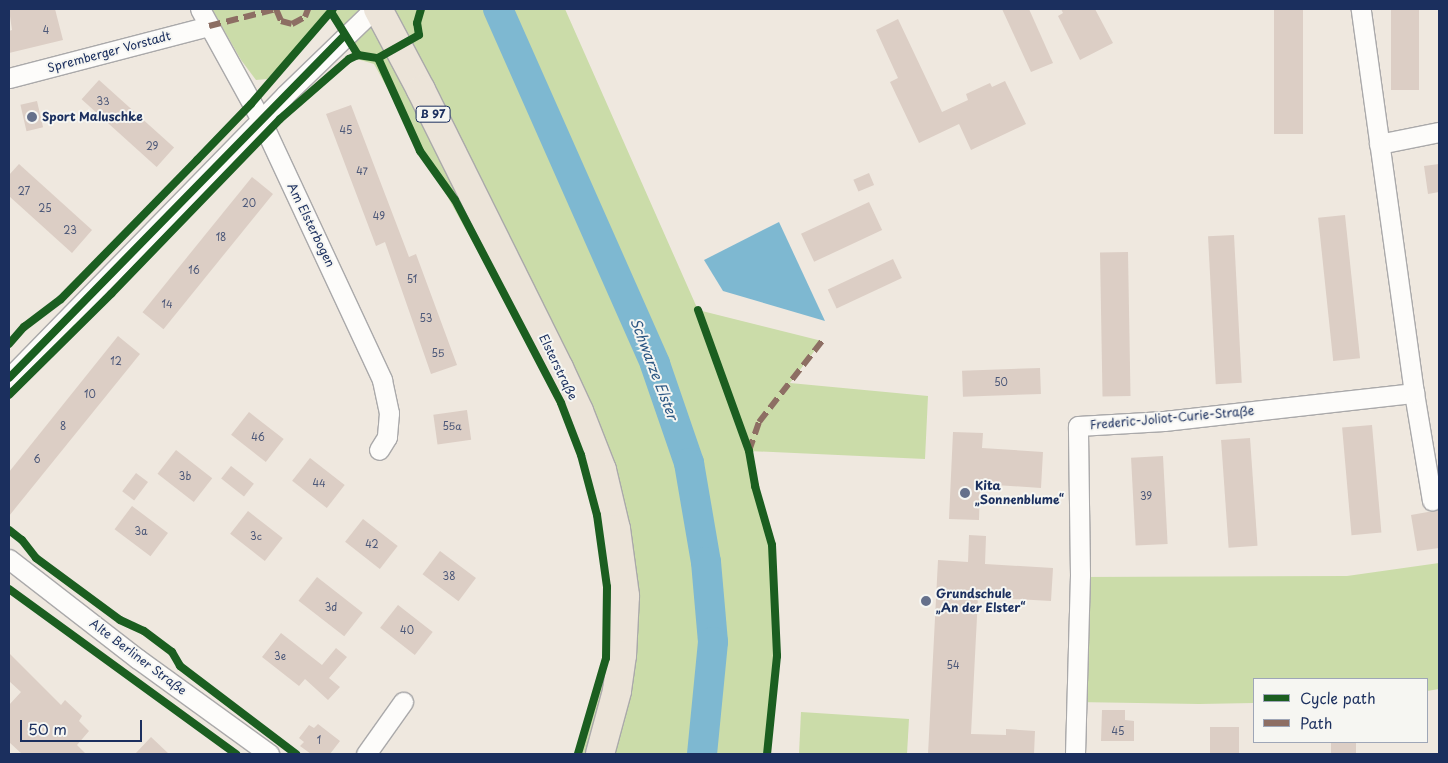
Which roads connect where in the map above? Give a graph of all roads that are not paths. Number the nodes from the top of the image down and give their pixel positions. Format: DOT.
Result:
graph roads {
  1 [pos="200,9"];
  2 [pos="376,9"];
  3 [pos="1361,9"];
  4 [pos="209,26"];
  5 [pos="9,78"];
  6 [pos="261,120"];
  7 [pos="1439,132"];
  8 [pos="1379,144"];
  9 [pos="9,378"];
  10 [pos="1414,393"];
  11 [pos="379,450"];
  12 [pos="1432,500"];
  13 [pos="9,559"];
  14 [pos="402,702"];
  15 [pos="269,754"];
  16 [pos="366,754"];
  17 [pos="600,754"];
  18 [pos="1074,754"];
  1 -- 4 [label="street, Am Elsterbogen"];
  2 -- 6 [label="street"];
  2 -- 17 [label="main road, Elsterstraße / B 97"];
  3 -- 8 [label="street"];
  4 -- 5 [label="street, Spremberger Vorstadt"];
  4 -- 6 [label="street, Am Elsterbogen"];
  6 -- 9 [label="street"];
  6 -- 11 [label="street, Am Elsterbogen"];
  7 -- 8 [label="street"];
  8 -- 10 [label="street"];
  10 -- 12 [label="street"];
  10 -- 18 [label="street, Frederic-Joliot-Curie-Straße"];
  13 -- 15 [label="street, Alte Berliner Straße"];
  14 -- 16 [label="street"];
}
